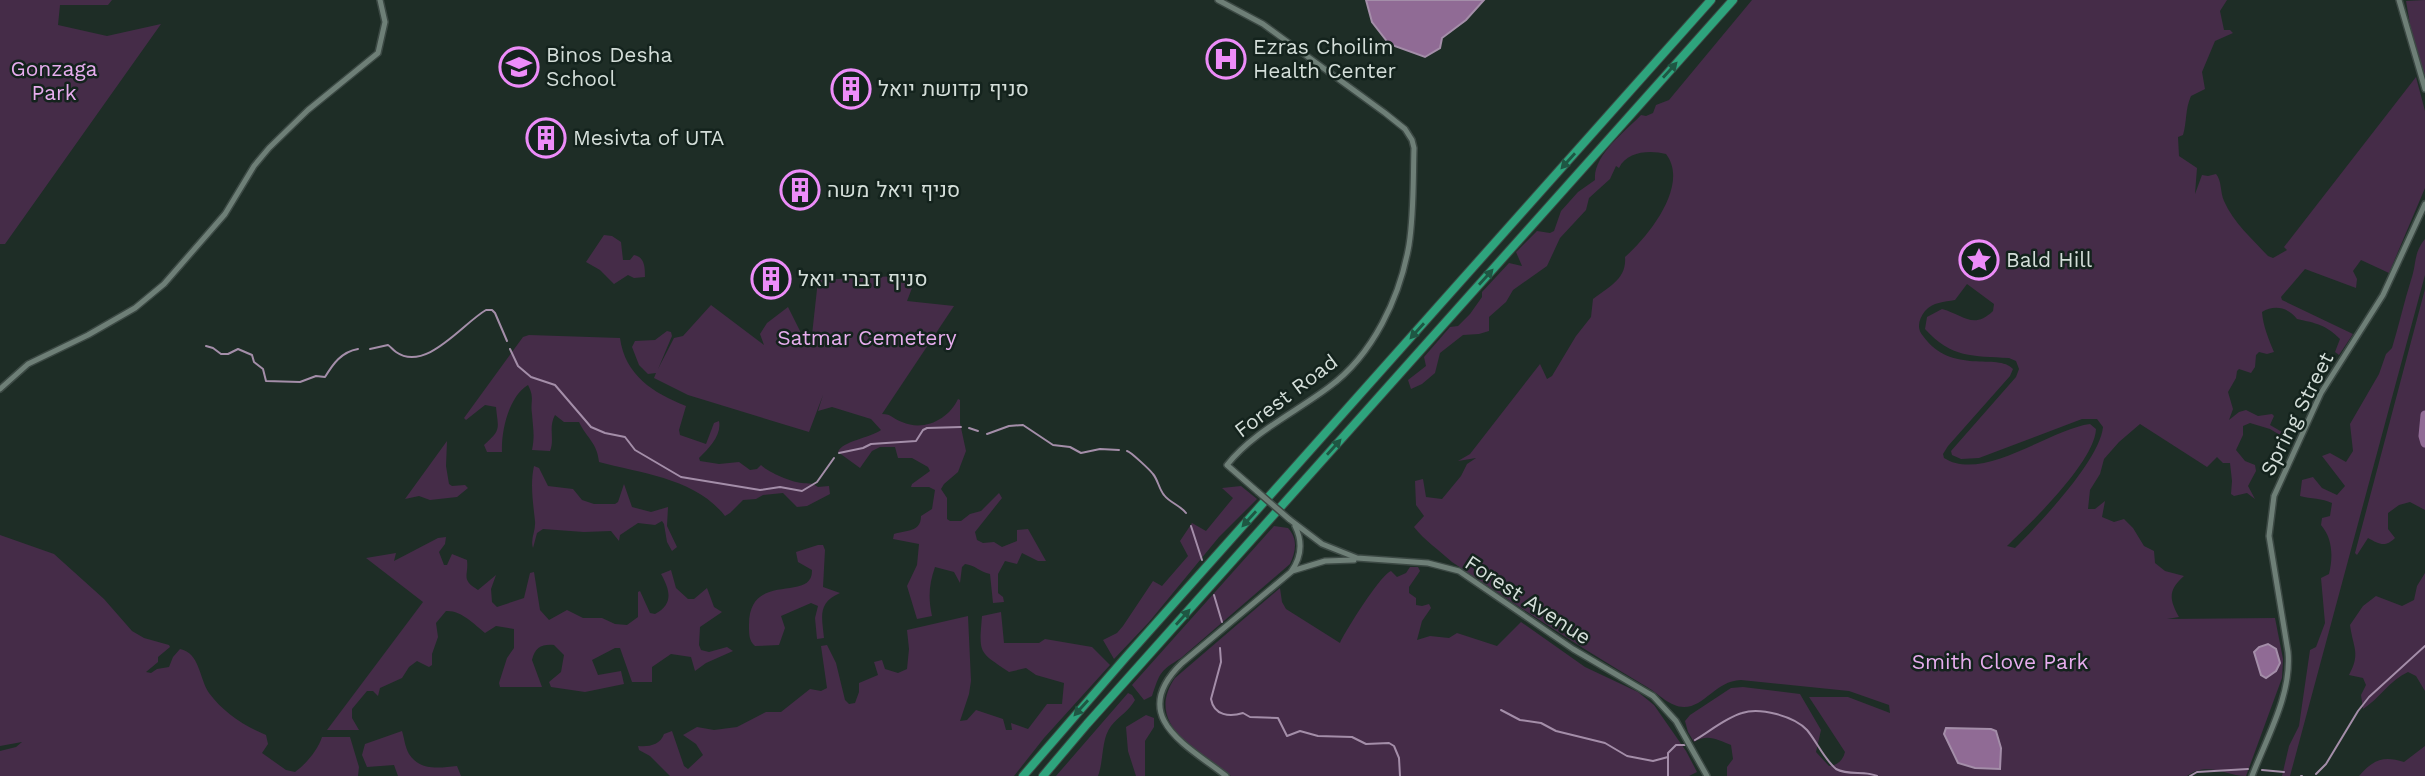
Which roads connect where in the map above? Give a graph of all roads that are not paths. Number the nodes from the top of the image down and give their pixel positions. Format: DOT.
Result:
graph roads {
  1 [pos="380,0"];
  2 [pos="1218,0"];
  3 [pos="1712,0"];
  4 [pos="1733,0"];
  5 [pos="2400,2"];
  6 [pos="2425,89"];
  7 [pos="2425,204"];
  8 [pos="0,390"];
  9 [pos="1227,464"];
  10 [pos="1295,526"];
  11 [pos="1364,560"];
  12 [pos="1291,572"];
  13 [pos="1023,776"];
  14 [pos="1043,776"];
  15 [pos="1226,776"];
  16 [pos="1707,776"];
  17 [pos="2252,776"];
  1 -- 8 [label="street"];
  2 -- 9 [label="street, Forest Road"];
  3 -- 13 [label="highway, one-way"];
  14 -- 4 [label="highway, one-way"];
  5 -- 6 [label="street"];
  7 -- 17 [label="street, Spring Street"];
  9 -- 10 [label="street, Forest Avenue, bridge"];
  10 -- 11 [label="street, Forest Avenue"];
  10 -- 12 [label="street"];
  11 -- 12 [label="street"];
  11 -- 16 [label="street, Forest Avenue"];
  12 -- 15 [label="street"];
}
